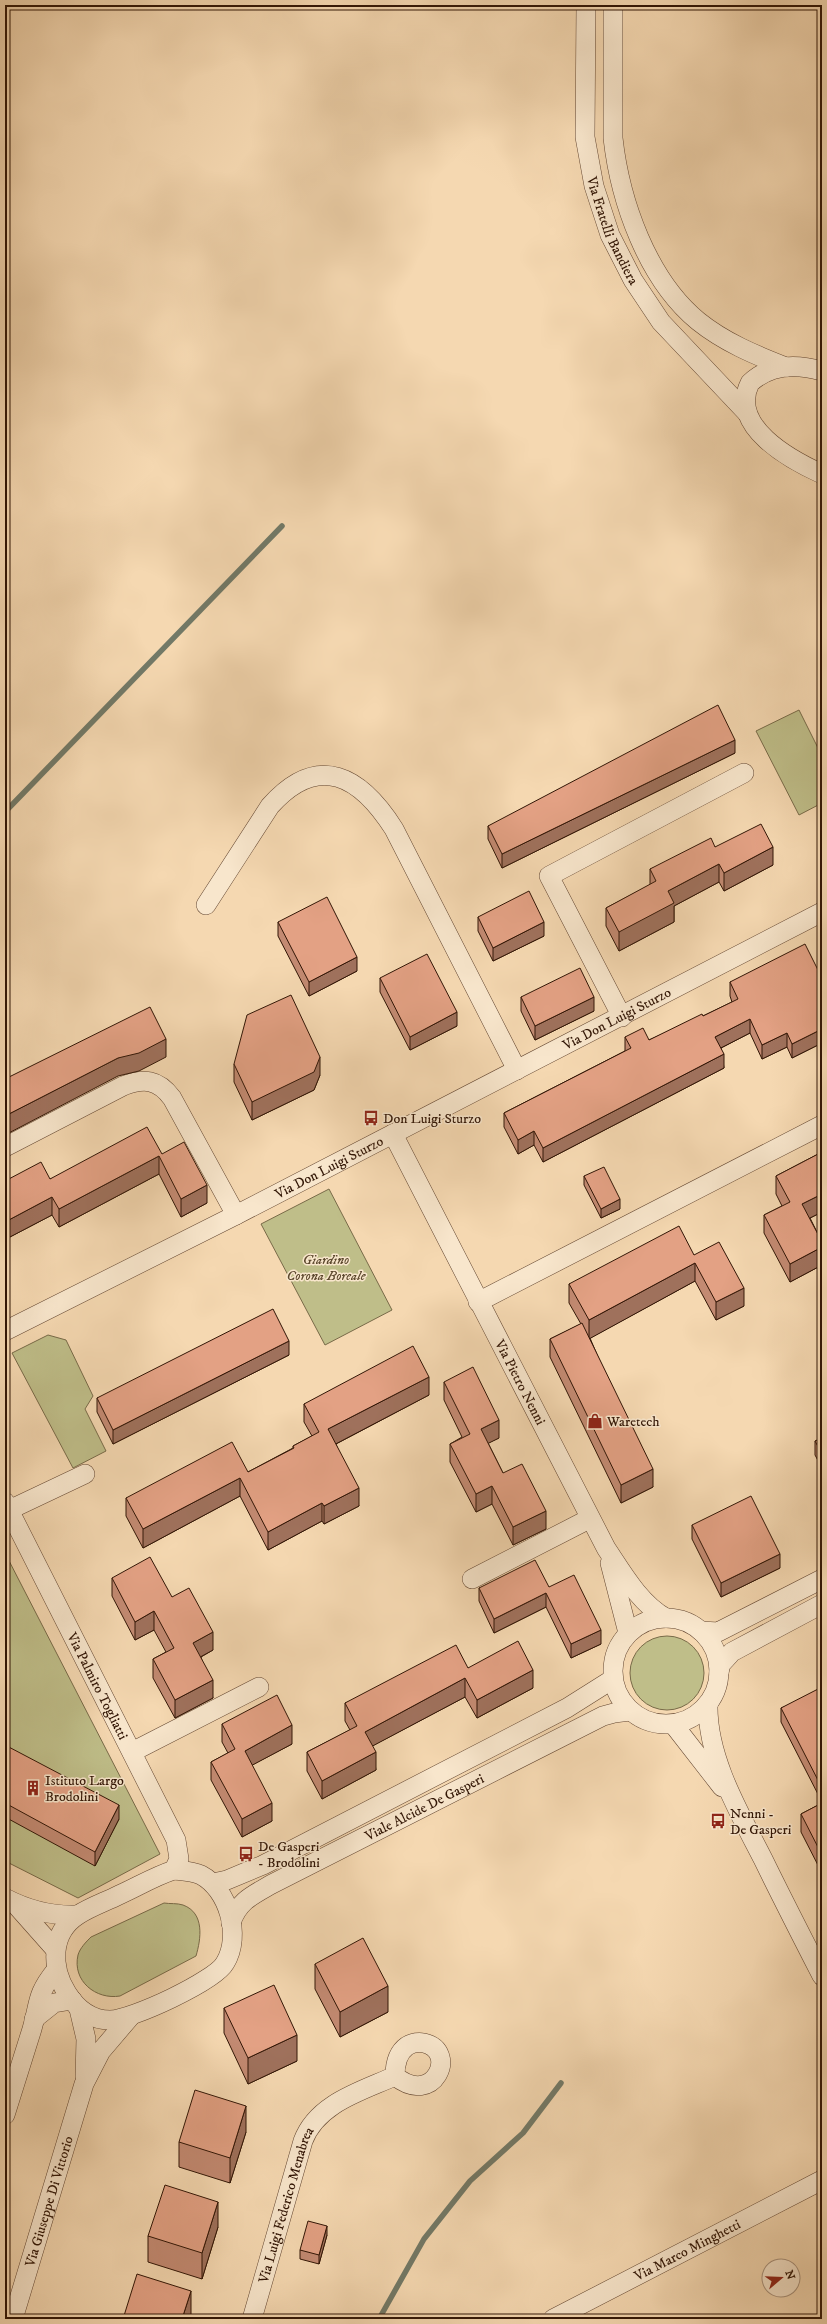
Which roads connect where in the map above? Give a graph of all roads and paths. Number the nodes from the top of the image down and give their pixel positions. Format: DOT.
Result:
graph roads {
  1 [pos="586,5"];
  2 [pos="613,5"];
  3 [pos="786,367"];
  4 [pos="822,371"];
  5 [pos="747,413"];
  6 [pos="822,474"];
  7 [pos="744,773"];
  8 [pos="206,905"];
  9 [pos="822,912"];
  10 [pos="622,1016"];
  11 [pos="517,1070"];
  12 [pos="822,1125"];
  13 [pos="393,1134"];
  14 [pos="5,1147"];
  15 [pos="236,1215"];
  16 [pos="478,1302"];
  17 [pos="5,1331"];
  18 [pos="85,1474"];
  19 [pos="7,1506"];
  20 [pos="589,1519"];
  21 [pos="606,1548"];
  22 [pos="472,1579"];
  23 [pos="822,1579"];
  24 [pos="822,1604"];
  25 [pos="666,1618"];
  26 [pos="701,1631"];
  27 [pos="628,1633"];
  28 [pos="719,1672"];
  29 [pos="612,1679"];
  30 [pos="259,1687"];
  31 [pos="708,1705"];
  32 [pos="630,1712"];
  33 [pos="673,1724"];
  34 [pos="132,1752"];
  35 [pos="734,1802"];
  36 [pos="174,1870"];
  37 [pos="213,1883"];
  38 [pos="10,1901"];
  39 [pos="77,1915"];
  40 [pos="231,1923"];
  41 [pos="55,1949"];
  42 [pos="56,1970"];
  43 [pos="822,1976"];
  44 [pos="76,2005"];
  45 [pos="130,2017"];
  46 [pos="34,2019"];
  47 [pos="395,2076"];
  48 [pos="84,2084"];
  49 [pos="5,2115"];
  50 [pos="822,2180"];
  51 [pos="13,2319"];
  52 [pos="252,2319"];
  53 [pos="553,2319"];
  1 -- 5 [label="street, Via Fratelli Bandiera"];
  2 -- 3 [label="street, Via Fratelli Bandiera"];
  3 -- 4 [label="street, Via Fratelli Bandiera"];
  3 -- 5 [label="street, Via Fratelli Bandiera"];
  5 -- 6 [label="street, Via Fratelli Bandiera"];
  7 -- 10 [label="street"];
  8 -- 11 [label="street"];
  9 -- 10 [label="street, Via Don Luigi Sturzo"];
  10 -- 11 [label="street, Via Don Luigi Sturzo"];
  11 -- 13 [label="street, Via Don Luigi Sturzo"];
  12 -- 16 [label="street"];
  13 -- 15 [label="street, Via Don Luigi Sturzo"];
  13 -- 16 [label="street, Via Pietro Nenni"];
  14 -- 15 [label="street"];
  15 -- 17 [label="street, Via Don Luigi Sturzo"];
  16 -- 20 [label="street, Via Pietro Nenni"];
  18 -- 19 [label="street"];
  19 -- 34 [label="street, Via Palmiro Togliatti"];
  20 -- 21 [label="street, Via Pietro Nenni"];
  20 -- 22 [label="street"];
  21 -- 25 [label="street, Via Pietro Nenni"];
  21 -- 27 [label="street"];
  23 -- 26 [label="street"];
  24 -- 28 [label="street"];
  25 -- 26 [label="street"];
  25 -- 27 [label="street"];
  26 -- 28 [label="street"];
  27 -- 29 [label="street"];
  28 -- 31 [label="street"];
  29 -- 32 [label="street"];
  29 -- 37 [label="street, Viale Alcide De Gasperi"];
  30 -- 34 [label="street"];
  31 -- 33 [label="street"];
  31 -- 35 [label="street"];
  32 -- 33 [label="street"];
  32 -- 40 [label="street, Viale Alcide De Gasperi"];
  33 -- 35 [label="street"];
  34 -- 36 [label="street, Via Palmiro Togliatti"];
  35 -- 43 [label="street"];
  36 -- 37 [label="street"];
  36 -- 39 [label="street"];
  37 -- 40 [label="street"];
  38 -- 39 [label="street"];
  38 -- 41 [label="street"];
  39 -- 41 [label="street"];
  40 -- 45 [label="street"];
  41 -- 42 [label="street"];
  42 -- 44 [label="street, Via Giuseppe Di Vittorio"];
  42 -- 46 [label="street"];
  44 -- 45 [label="street"];
  44 -- 46 [label="street"];
  44 -- 48 [label="street, Via Giuseppe Di Vittorio"];
  45 -- 48 [label="street, Via Giuseppe Di Vittorio"];
  46 -- 49 [label="street"];
  47 -- 52 [label="street, Via Luigi Federico Menabrea"];
  48 -- 51 [label="street, Via Giuseppe Di Vittorio"];
  50 -- 53 [label="street, Via Marco Minghetti"];
}
